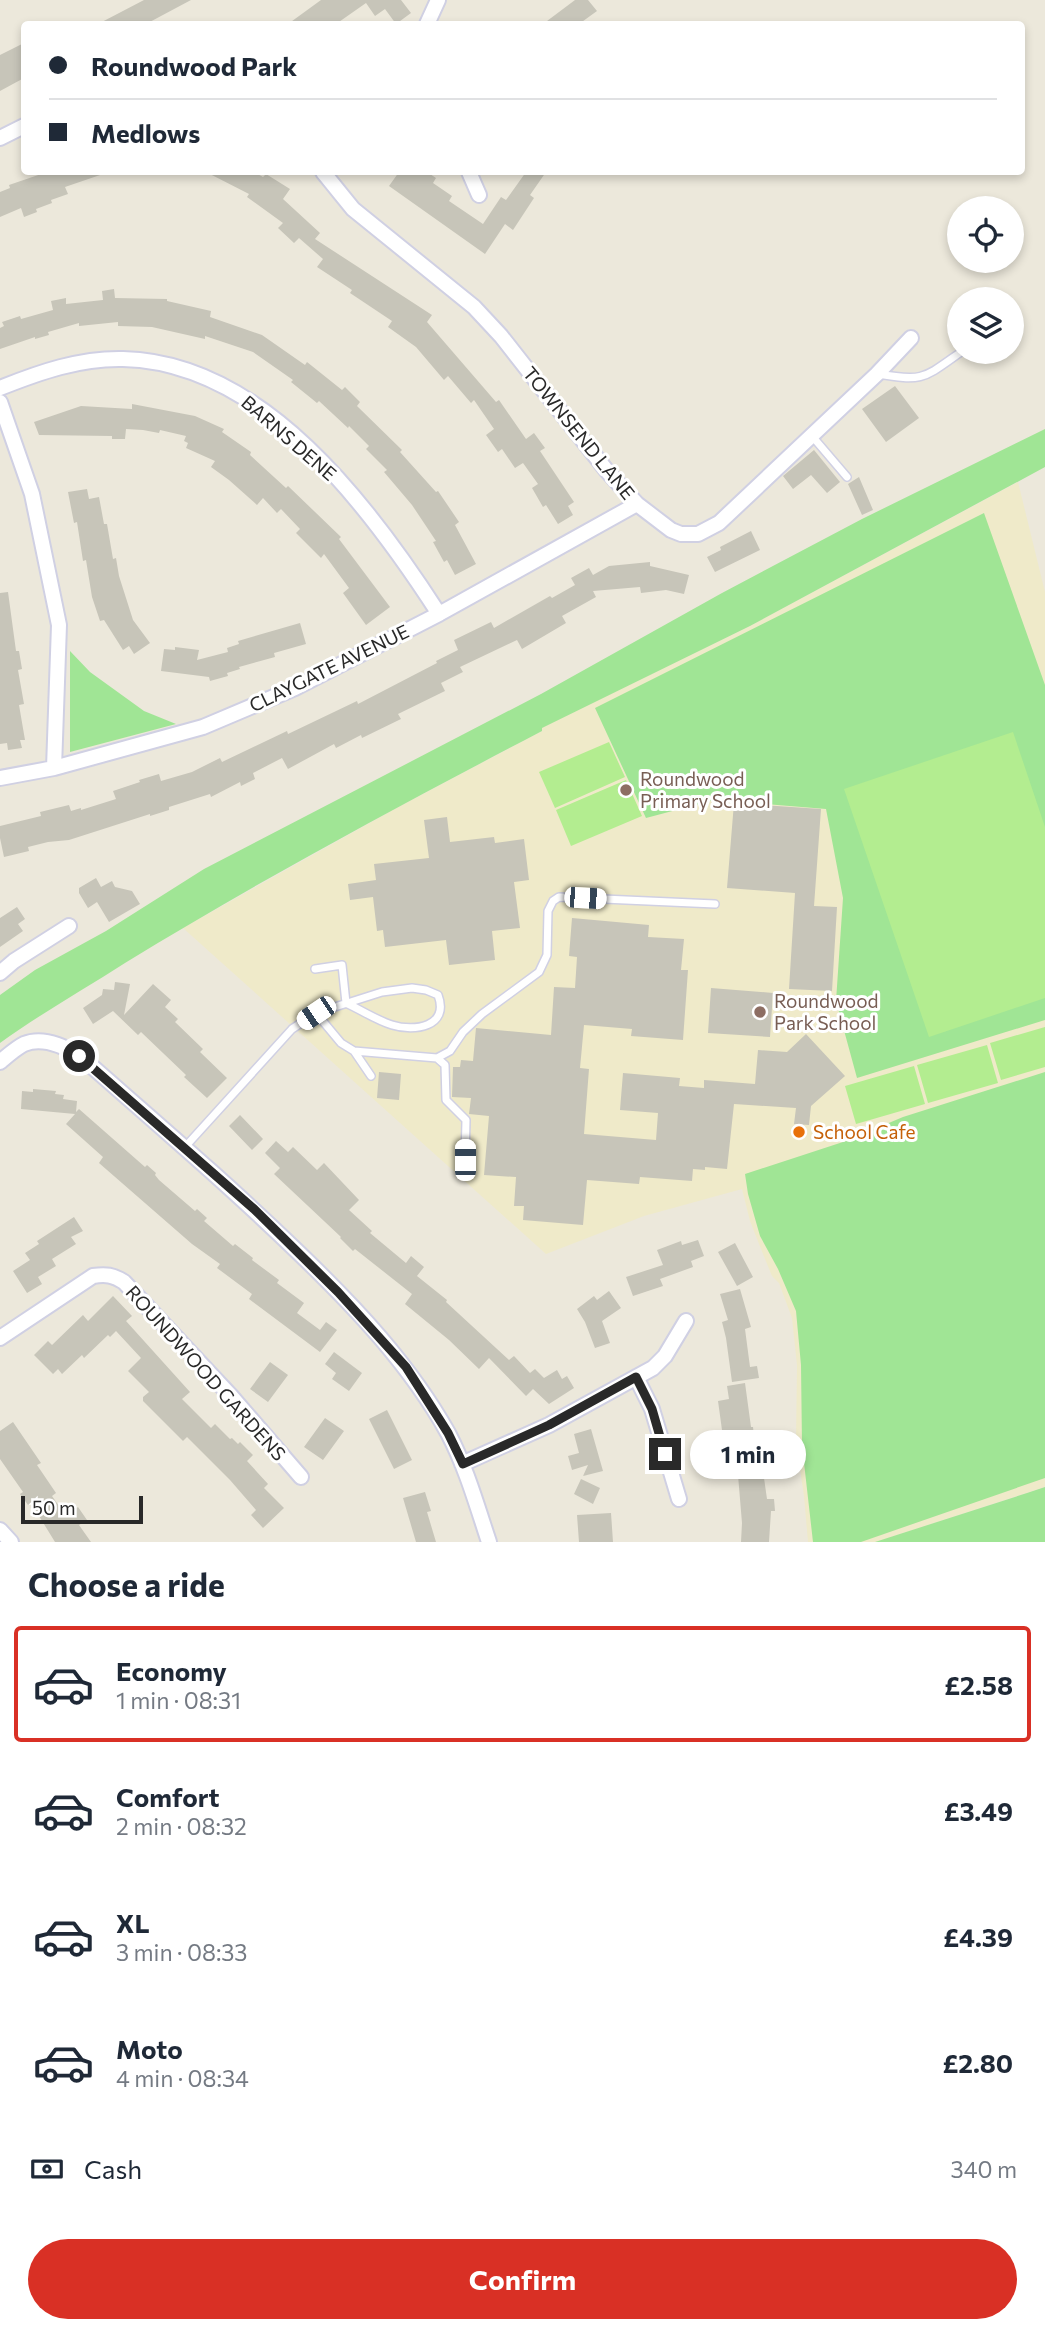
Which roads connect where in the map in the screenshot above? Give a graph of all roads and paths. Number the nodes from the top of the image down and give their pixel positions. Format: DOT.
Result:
graph roads {
  1 [pos="438,0"];
  2 [pos="428,21"];
  3 [pos="21,127"];
  4 [pos="0,138"];
  5 [pos="326,175"];
  6 [pos="471,175"];
  7 [pos="479,195"];
  8 [pos="911,338"];
  9 [pos="947,362"];
  10 [pos="877,374"];
  11 [pos="0,388"];
  12 [pos="0,402"];
  13 [pos="812,436"];
  14 [pos="847,477"];
  15 [pos="637,504"];
  16 [pos="439,614"];
  17 [pos="54,768"];
  18 [pos="0,778"];
  19 [pos="715,904"];
  20 [pos="69,926"];
  21 [pos="315,969"];
  22 [pos="0,973"];
  23 [pos="346,1003"];
  24 [pos="316,1013"];
  25 [pos="354,1051"];
  26 [pos="437,1058"];
  27 [pos="0,1062"];
  28 [pos="371,1076"];
  29 [pos="186,1147"];
  30 [pos="465,1160"];
  31 [pos="686,1321"];
  32 [pos="0,1338"];
  33 [pos="636,1377"];
  34 [pos="463,1464"];
  35 [pos="301,1477"];
  36 [pos="678,1499"];
  37 [pos="0,1530"];
  38 [pos="11,1542"];
  39 [pos="489,1542"];
  1 -- 2 [label="street"];
  3 -- 4 [label="street"];
  5 -- 15 [label="street, TOWNSEND LANE"];
  6 -- 7 [label="street"];
  8 -- 10 [label="street, TOWNSEND LANE"];
  9 -- 10 [label="lane"];
  10 -- 13 [label="street, TOWNSEND LANE"];
  11 -- 16 [label="street, BARNS DENE"];
  12 -- 17 [label="street"];
  13 -- 14 [label="lane"];
  13 -- 15 [label="street, TOWNSEND LANE"];
  15 -- 16 [label="street, CLAYGATE AVENUE"];
  16 -- 17 [label="street, CLAYGATE AVENUE"];
  17 -- 18 [label="street, CLAYGATE AVENUE"];
  19 -- 26 [label="lane"];
  20 -- 22 [label="street"];
  21 -- 23 [label="lane"];
  23 -- 23 [label="lane"];
  23 -- 24 [label="lane"];
  24 -- 25 [label="lane"];
  24 -- 29 [label="lane"];
  25 -- 26 [label="lane"];
  25 -- 28 [label="lane"];
  26 -- 30 [label="lane"];
  27 -- 29 [label="street"];
  29 -- 34 [label="street"];
  31 -- 33 [label="street"];
  32 -- 35 [label="street, ROUNDWOOD GARDENS"];
  33 -- 34 [label="street"];
  33 -- 36 [label="street"];
  34 -- 39 [label="street"];
  37 -- 38 [label="street"];
}
